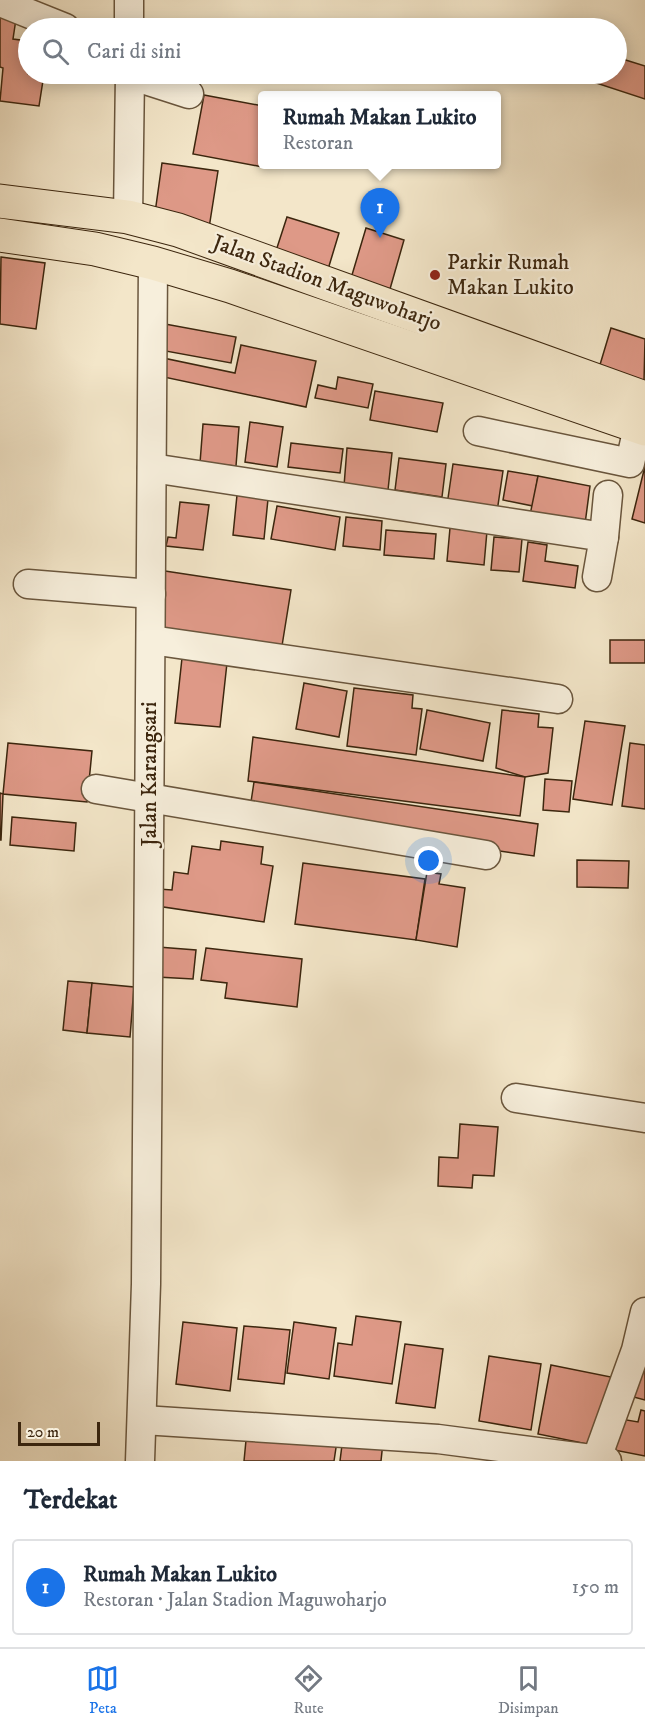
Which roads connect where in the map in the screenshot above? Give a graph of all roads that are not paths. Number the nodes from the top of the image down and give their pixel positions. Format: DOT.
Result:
graph roads {
  1 [pos="129,0"];
  2 [pos="2,3"];
  3 [pos="40,18"];
  4 [pos="129,18"];
  5 [pos="130,84"];
  6 [pos="160,84"];
  7 [pos="189,94"];
  8 [pos="0,205"];
  9 [pos="128,217"];
  10 [pos="0,235"];
  11 [pos="153,263"];
  12 [pos="284,268"];
  13 [pos="271,301"];
  14 [pos="643,418"];
  15 [pos="478,431"];
  16 [pos="152,468"];
  17 [pos="608,495"];
  18 [pos="604,537"];
  19 [pos="597,577"];
  20 [pos="28,584"];
  21 [pos="151,594"];
  22 [pos="151,640"];
  23 [pos="558,699"];
  24 [pos="96,789"];
  25 [pos="149,798"];
  26 [pos="486,855"];
  27 [pos="516,1098"];
  28 [pos="645,1118"];
  29 [pos="645,1312"];
  30 [pos="143,1420"];
  31 [pos="475,1452"];
  32 [pos="602,1460"];
  33 [pos="140,1461"];
  1 -- 4 [label="street"];
  2 -- 3 [label="street"];
  5 -- 9 [label="street"];
  6 -- 7 [label="street"];
  8 -- 9 [label="main road, Jalan Stadion Maguwoharjo"];
  9 -- 12 [label="main road, Jalan Stadion Maguwoharjo"];
  10 -- 11 [label="main road, Jalan Stadion Maguwoharjo"];
  11 -- 13 [label="main road, Jalan Stadion Maguwoharjo"];
  11 -- 16 [label="street, Jalan Karangsari"];
  12 -- 13 [label="main road"];
  12 -- 14 [label="main road, Jalan Stadion Maguwoharjo"];
  13 -- 14 [label="main road, Jalan Stadion Maguwoharjo"];
  14 -- 15 [label="street"];
  16 -- 18 [label="street"];
  16 -- 21 [label="street, Jalan Karangsari"];
  17 -- 18 [label="street"];
  18 -- 19 [label="street"];
  20 -- 21 [label="street"];
  21 -- 22 [label="street, Jalan Karangsari"];
  22 -- 23 [label="street"];
  22 -- 25 [label="street, Jalan Karangsari"];
  24 -- 25 [label="street"];
  25 -- 26 [label="street"];
  25 -- 30 [label="street, Jalan Karangsari"];
  27 -- 28 [label="street"];
  29 -- 32 [label="street"];
  30 -- 31 [label="street"];
  30 -- 33 [label="street, Jalan Karangsari"];
  31 -- 32 [label="street"];
}
